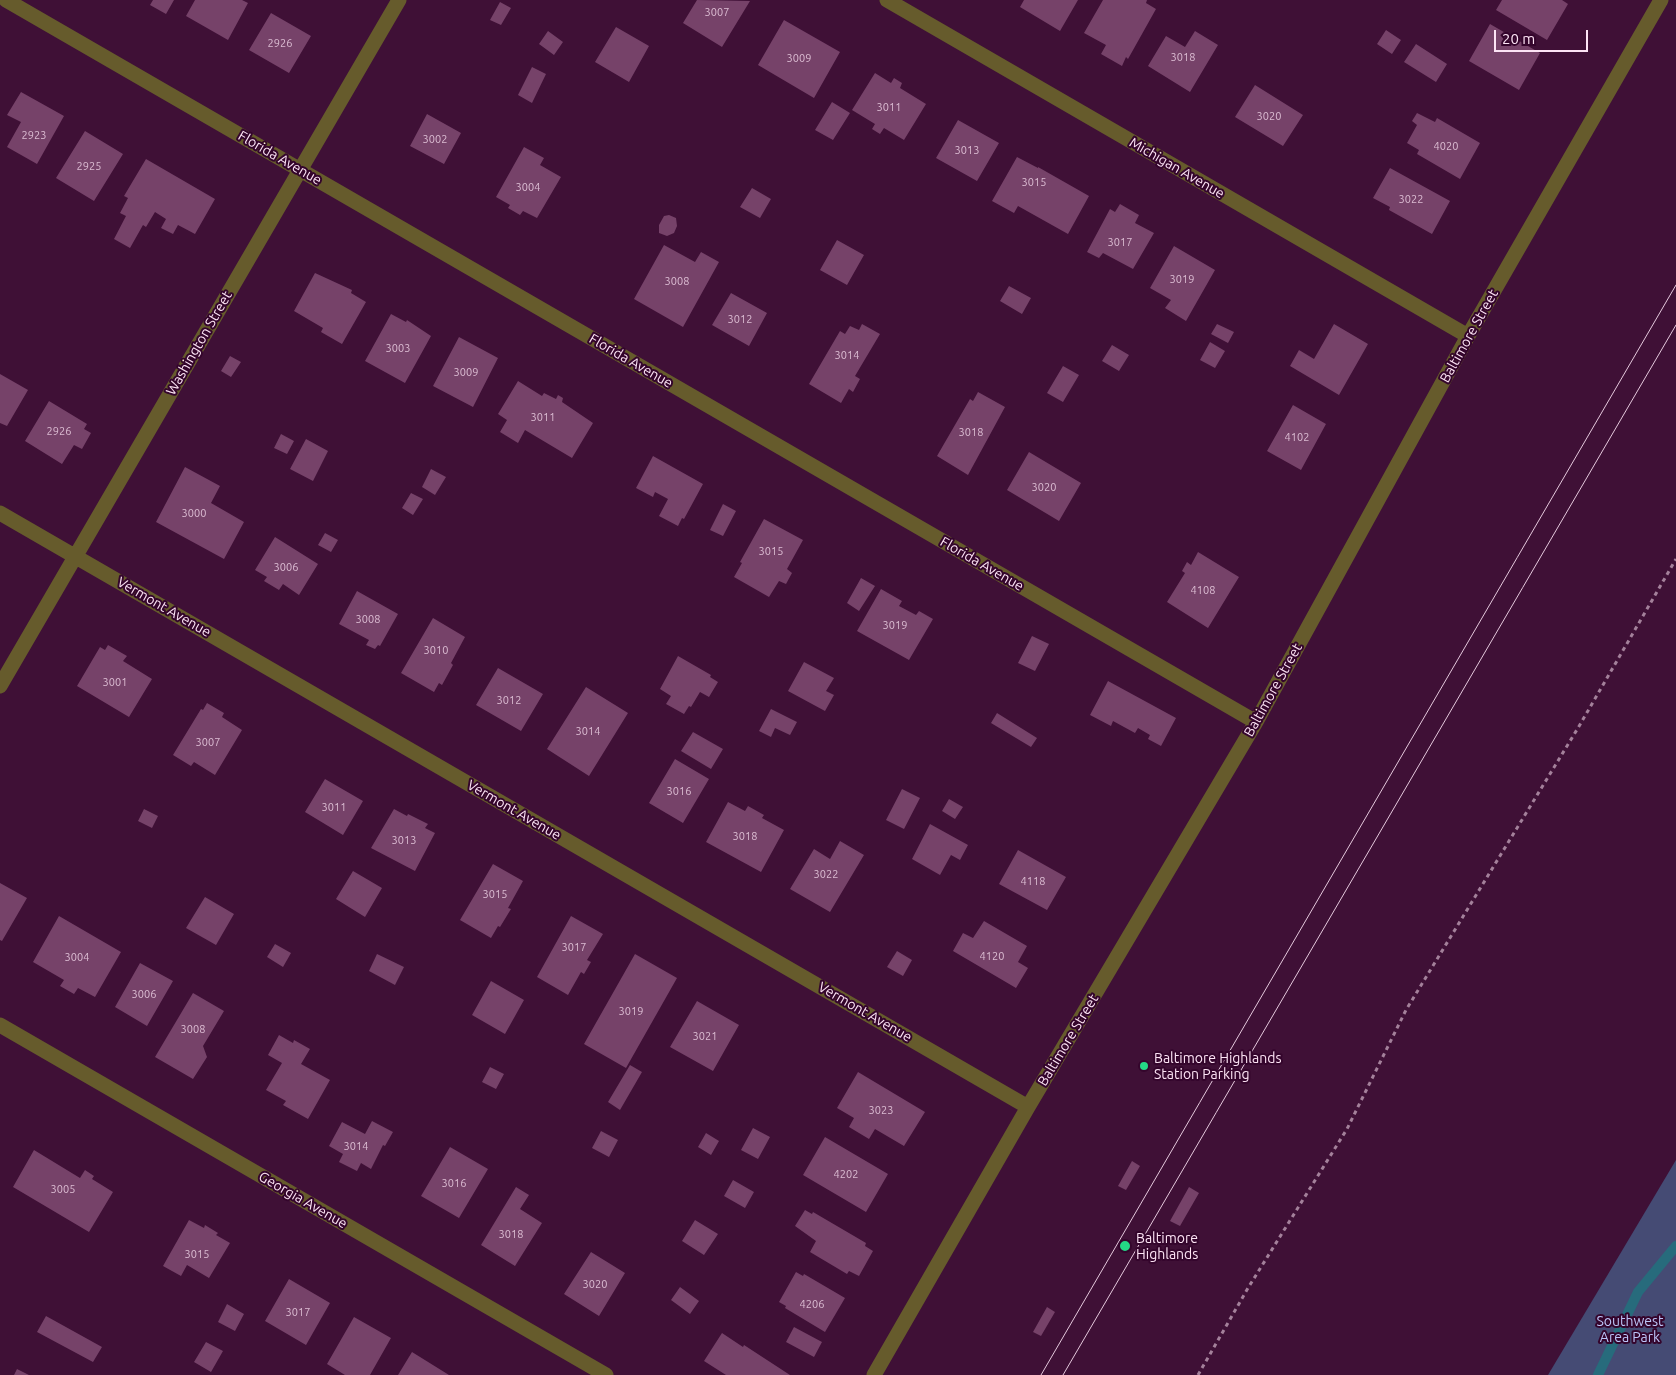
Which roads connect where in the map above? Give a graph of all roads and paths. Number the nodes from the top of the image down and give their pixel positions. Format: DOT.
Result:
graph roads {
  1 [pos="6,0"];
  2 [pos="399,0"];
  3 [pos="886,0"];
  4 [pos="1661,0"];
  5 [pos="300,170"];
  6 [pos="1468,336"];
  7 [pos="0,513"];
  8 [pos="76,556"];
  9 [pos="1676,559"];
  10 [pos="0,686"];
  11 [pos="1256,722"];
  12 [pos="0,1025"];
  13 [pos="1028,1107"];
  14 [pos="606,1375"];
  15 [pos="874,1375"];
  16 [pos="1198,1375"];
  1 -- 5 [label="street, Florida Avenue"];
  2 -- 5 [label="street, Washington Street"];
  3 -- 6 [label="street, Michigan Avenue"];
  4 -- 6 [label="street, Baltimore Street"];
  5 -- 8 [label="street, Washington Street"];
  5 -- 11 [label="street, Florida Avenue"];
  6 -- 11 [label="street, Baltimore Street"];
  7 -- 8 [label="street, Vermont Avenue"];
  8 -- 10 [label="street, Washington Street"];
  8 -- 13 [label="street, Vermont Avenue"];
  9 -- 16 [label="path"];
  11 -- 13 [label="street, Baltimore Street"];
  12 -- 14 [label="street, Georgia Avenue"];
  13 -- 15 [label="street, Baltimore Street"];
}
